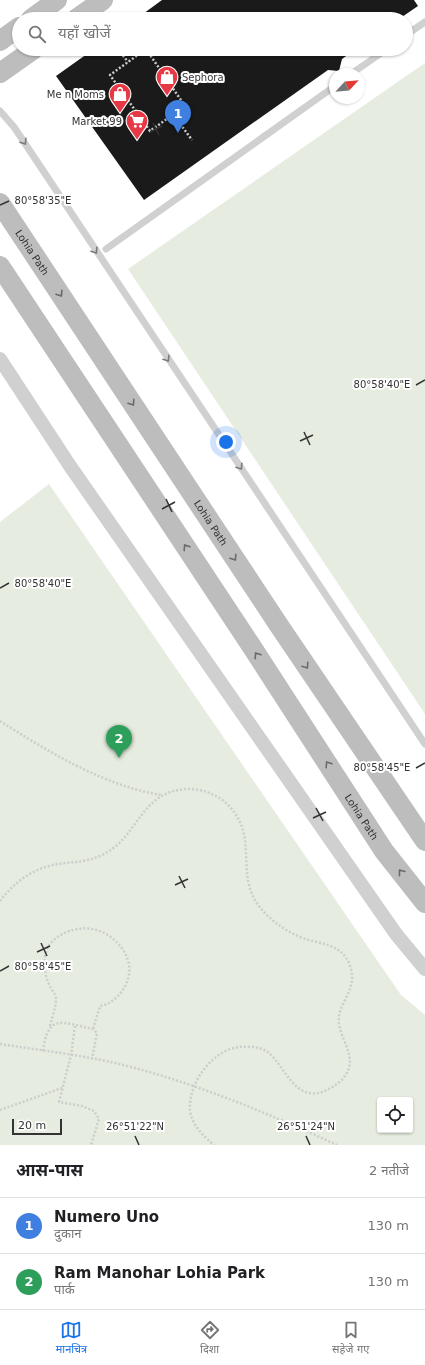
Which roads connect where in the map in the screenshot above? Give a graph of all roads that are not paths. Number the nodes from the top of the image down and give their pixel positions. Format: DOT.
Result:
graph roads {
  1 [pos="57,0"];
  2 [pos="103,0"];
  3 [pos="41,12"];
  4 [pos="86,12"];
  5 [pos="425,22"];
  6 [pos="413,30"];
  7 [pos="12,32"];
  8 [pos="0,41"];
  9 [pos="24,56"];
  10 [pos="377,56"];
  11 [pos="360,68"];
  12 [pos="0,73"];
  13 [pos="329,90"];
  14 [pos="0,111"];
  15 [pos="0,203"];
  16 [pos="106,249"];
  17 [pos="0,266"];
  18 [pos="0,359"];
  19 [pos="425,744"];
  20 [pos="425,841"];
  21 [pos="425,902"];
  22 [pos="425,969"];
  1 -- 3 [label="main road"];
  2 -- 4 [label="main road"];
  5 -- 6 [label="lane"];
  7 -- 8 [label="main road"];
  9 -- 12 [label="main road"];
  10 -- 11 [label="lane"];
  13 -- 16 [label="lane"];
  14 -- 19 [label="lane, one-way"];
  15 -- 20 [label="main road, Lohia Path, one-way"];
  21 -- 17 [label="main road, Lohia Path, one-way"];
  18 -- 22 [label="street"];
}
